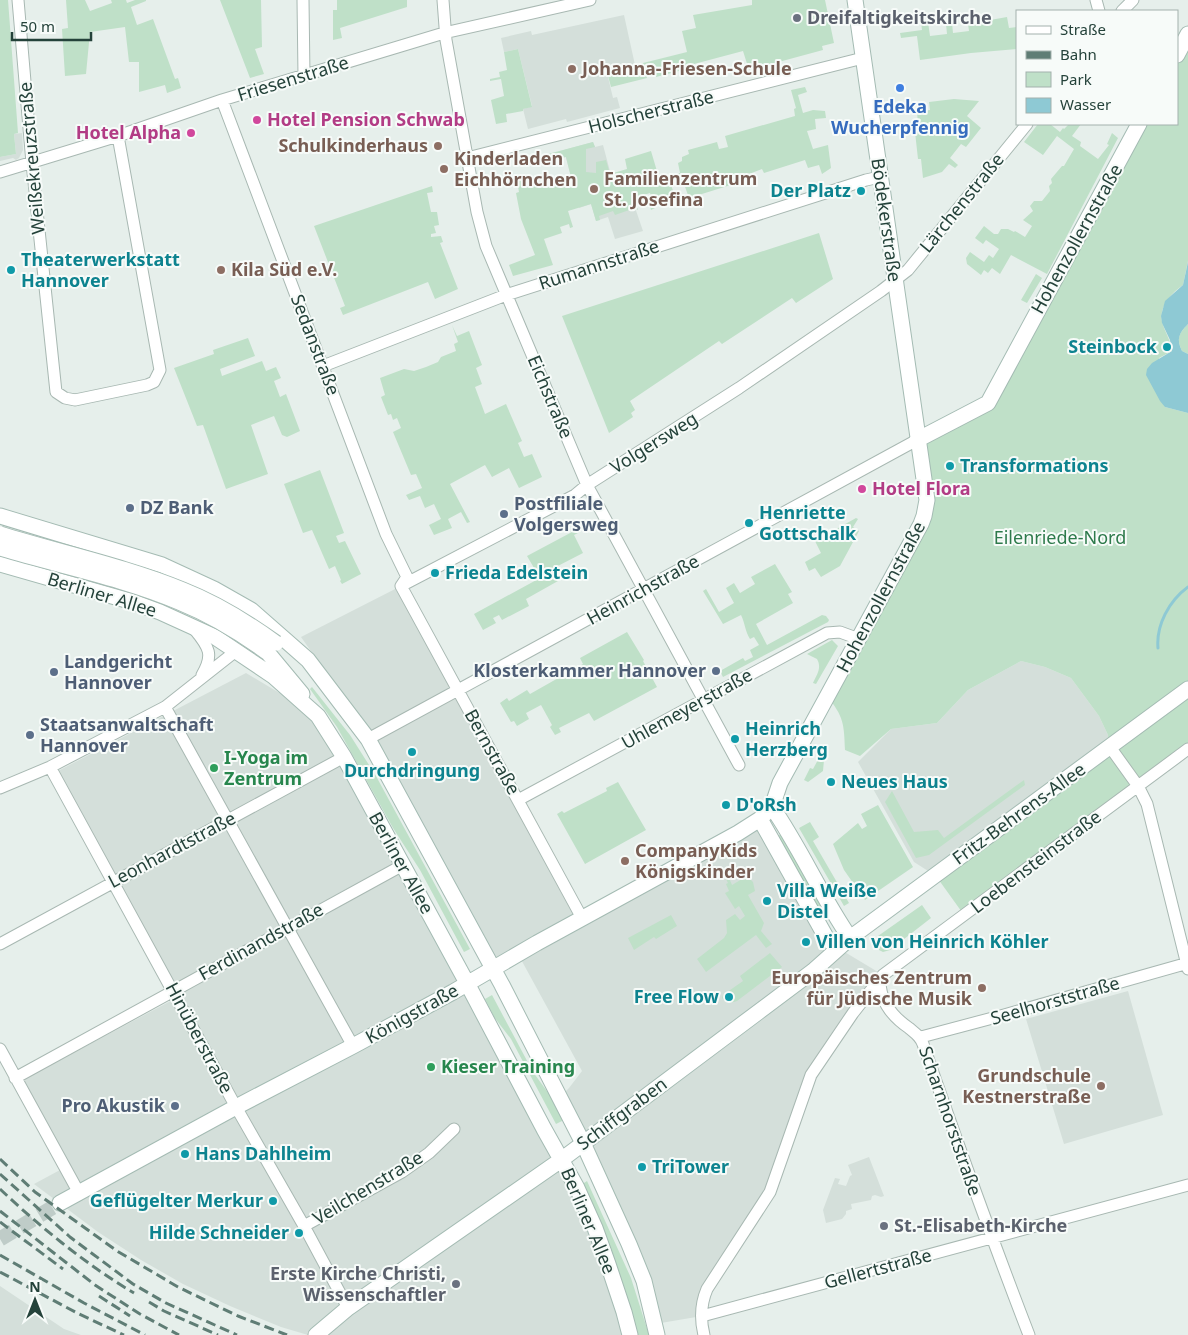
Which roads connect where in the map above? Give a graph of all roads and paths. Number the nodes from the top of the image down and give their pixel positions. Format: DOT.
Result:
graph roads {
  1 [pos="18,0"];
  2 [pos="303,0"];
  3 [pos="444,0"];
  4 [pos="590,0"];
  5 [pos="856,0"];
  6 [pos="1133,0"];
  7 [pos="1123,10"];
  8 [pos="444,33"];
  9 [pos="1188,34"];
  10 [pos="1178,53"];
  11 [pos="864,58"];
  12 [pos="304,76"];
  13 [pos="222,100"];
  14 [pos="1026,125"];
  15 [pos="1138,125"];
  16 [pos="118,136"];
  17 [pos="467,158"];
  18 [pos="32,163"];
  19 [pos="0,172"];
  20 [pos="880,177"];
  21 [pos="894,280"];
  22 [pos="506,295"];
  23 [pos="322,366"];
  24 [pos="918,440"];
  25 [pos="588,484"];
  26 [pos="3,517"];
  27 [pos="0,534"];
  28 [pos="0,542"];
  29 [pos="91,542"];
  30 [pos="0,548"];
  31 [pos="0,556"];
  32 [pos="0,564"];
  33 [pos="401,586"];
  34 [pos="643,590"];
  35 [pos="193,626"];
  36 [pos="859,639"];
  37 [pos="272,648"];
  38 [pos="236,651"];
  39 [pos="196,683"];
  40 [pos="1188,689"];
  41 [pos="458,690"];
  42 [pos="702,700"];
  43 [pos="165,707"];
  44 [pos="343,707"];
  45 [pos="318,716"];
  46 [pos="368,739"];
  47 [pos="1110,747"];
  48 [pos="1188,749"];
  49 [pos="344,757"];
  50 [pos="739,765"];
  51 [pos="50,767"];
  52 [pos="1138,786"];
  53 [pos="0,788"];
  54 [pos="518,800"];
  55 [pos="772,807"];
  56 [pos="760,819"];
  57 [pos="228,820"];
  58 [pos="402,865"];
  59 [pos="113,882"];
  60 [pos="582,918"];
  61 [pos="288,927"];
  62 [pos="850,938"];
  63 [pos="0,944"];
  64 [pos="838,948"];
  65 [pos="1188,965"];
  66 [pos="493,968"];
  67 [pos="882,978"];
  68 [pos="468,983"];
  69 [pos="173,990"];
  70 [pos="921,1037"];
  71 [pos="353,1046"];
  72 [pos="0,1049"];
  73 [pos="15,1078"];
  74 [pos="236,1107"];
  75 [pos="454,1129"];
  76 [pos="583,1143"];
  77 [pos="562,1160"];
  78 [pos="1188,1185"];
  79 [pos="79,1193"];
  80 [pos="60,1203"];
  81 [pos="304,1226"];
  82 [pos="992,1238"];
  83 [pos="348,1308"];
  84 [pos="702,1316"];
  85 [pos="316,1335"];
  86 [pos="630,1335"];
  87 [pos="658,1335"];
  88 [pos="704,1335"];
  89 [pos="1029,1335"];
  1 -- 18 [label="street, Weißekreuzstraße"];
  2 -- 12 [label="street"];
  3 -- 8 [label="street, Eichstraße"];
  4 -- 8 [label="street, Friesenstraße"];
  5 -- 11 [label="main road, Bödekerstraße"];
  6 -- 7 [label="street"];
  8 -- 12 [label="street, Friesenstraße"];
  8 -- 17 [label="street, Eichstraße"];
  9 -- 10 [label="main road"];
  11 -- 17 [label="street, Holscherstraße"];
  11 -- 20 [label="main road, Bödekerstraße"];
  12 -- 13 [label="street, Friesenstraße"];
  13 -- 16 [label="street, Friesenstraße"];
  13 -- 23 [label="street, Sedanstraße"];
  14 -- 21 [label="street, Lärchenstraße"];
  15 -- 24 [label="main road, Hohenzollernstraße"];
  16 -- 18 [label="street, Friesenstraße"];
  16 -- 18 [label="street, Weißekreuzstraße"];
  17 -- 22 [label="street, Eichstraße"];
  18 -- 19 [label="street, Friesenstraße"];
  20 -- 21 [label="main road, Bödekerstraße"];
  20 -- 22 [label="street, Rumannstraße"];
  21 -- 24 [label="main road, Bödekerstraße"];
  21 -- 25 [label="street, Volgersweg"];
  22 -- 23 [label="street, Rumannstraße"];
  22 -- 25 [label="street, Eichstraße"];
  23 -- 33 [label="street, Sedanstraße"];
  24 -- 34 [label="street, Heinrichstraße"];
  24 -- 36 [label="main road, Hohenzollernstraße"];
  25 -- 33 [label="street, Volgersweg"];
  25 -- 34 [label="street, Eichstraße"];
  26 -- 28 [label="main road"];
  26 -- 29 [label="main road, Berliner Allee"];
  27 -- 37 [label="main road, bridge"];
  29 -- 31 [label="main road, Berliner Allee"];
  29 -- 44 [label="main road, Berliner Allee"];
  30 -- 37 [label="main road, bridge"];
  32 -- 35 [label="main road, Berliner Allee"];
  33 -- 41 [label="street, Bernstraße"];
  34 -- 41 [label="street, Heinrichstraße"];
  34 -- 42 [label="street, Eichstraße"];
  35 -- 38 [label="main road, Berliner Allee"];
  35 -- 39 [label="street"];
  36 -- 42 [label="street, Uhlemeyerstraße"];
  36 -- 55 [label="main road, Hohenzollernstraße"];
  37 -- 44 [label="main road"];
  37 -- 45 [label="main road"];
  38 -- 39 [label="street"];
  38 -- 45 [label="main road, Berliner Allee"];
  39 -- 43 [label="street"];
  40 -- 47 [label="main road, Fritz-Behrens-Allee"];
  41 -- 46 [label="street, Heinrichstraße"];
  41 -- 54 [label="street, Bernstraße"];
  42 -- 50 [label="street, Eichstraße"];
  42 -- 54 [label="street, Uhlemeyerstraße"];
  43 -- 51 [label="street"];
  43 -- 57 [label="street"];
  44 -- 46 [label="main road, Berliner Allee"];
  45 -- 49 [label="main road, Berliner Allee"];
  46 -- 66 [label="main road, Berliner Allee"];
  47 -- 52 [label="street"];
  47 -- 62 [label="main road, Fritz-Behrens-Allee"];
  48 -- 52 [label="street, Loebensteinstraße"];
  49 -- 57 [label="street, Leonhardtstraße"];
  49 -- 58 [label="main road, Berliner Allee"];
  51 -- 53 [label="street"];
  51 -- 59 [label="street, Hinüberstraße"];
  52 -- 65 [label="street"];
  52 -- 67 [label="street, Loebensteinstraße"];
  54 -- 60 [label="street, Bernstraße"];
  55 -- 56 [label="main road"];
  55 -- 62 [label="main road"];
  56 -- 60 [label="main road, Königstraße"];
  56 -- 64 [label="main road"];
  57 -- 59 [label="street, Leonhardtstraße"];
  57 -- 61 [label="street"];
  58 -- 61 [label="street, Ferdinandstraße"];
  58 -- 68 [label="main road, Berliner Allee"];
  59 -- 63 [label="street, Leonhardtstraße"];
  59 -- 69 [label="street, Hinüberstraße"];
  60 -- 66 [label="main road, Königstraße"];
  61 -- 69 [label="street, Ferdinandstraße"];
  61 -- 71 [label="street"];
  62 -- 64 [label="main road, Schiffgraben"];
  64 -- 76 [label="main road, Schiffgraben"];
  65 -- 70 [label="street, Seelhorststraße"];
  66 -- 68 [label="main road, Königstraße"];
  66 -- 76 [label="main road, Berliner Allee"];
  67 -- 70 [label="street, Scharnhorststraße"];
  67 -- 84 [label="street, Loebensteinstraße"];
  68 -- 71 [label="main road, Königstraße"];
  68 -- 77 [label="main road, Berliner Allee"];
  69 -- 73 [label="street, Ferdinandstraße"];
  69 -- 74 [label="street, Hinüberstraße"];
  70 -- 82 [label="street, Scharnhorststraße"];
  71 -- 74 [label="main road, Königstraße"];
  72 -- 73 [label="street"];
  73 -- 79 [label="street"];
  74 -- 79 [label="main road, Königstraße"];
  74 -- 81 [label="street, Hinüberstraße"];
  75 -- 81 [label="street, Veilchenstraße"];
  76 -- 77 [label="main road, Schiffgraben"];
  76 -- 87 [label="main road, Berliner Allee"];
  77 -- 83 [label="main road, Schiffgraben"];
  77 -- 86 [label="main road, Berliner Allee"];
  78 -- 82 [label="street, Gellertstraße"];
  79 -- 80 [label="main road, Königstraße"];
  81 -- 83 [label="street, Hinüberstraße"];
  82 -- 84 [label="street, Gellertstraße"];
  82 -- 89 [label="street, Scharnhorststraße"];
  83 -- 85 [label="main road, Schiffgraben"];
  84 -- 88 [label="street"];
}
